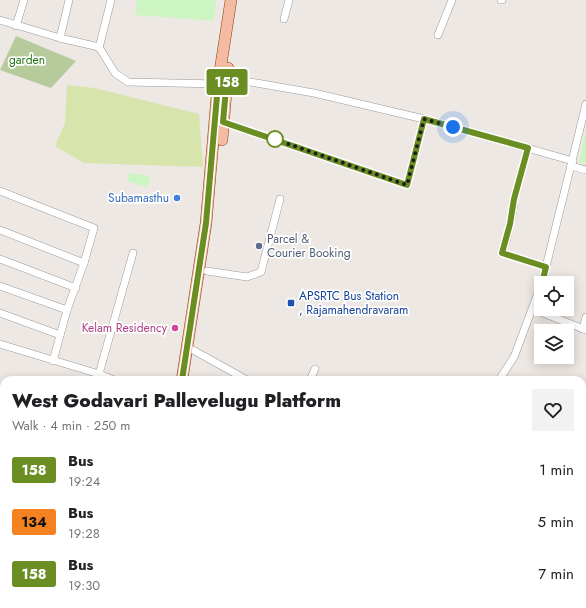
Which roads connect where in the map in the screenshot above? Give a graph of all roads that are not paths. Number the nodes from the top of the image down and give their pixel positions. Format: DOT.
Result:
graph roads {
  1 [pos="24,0"];
  2 [pos="68,0"];
  3 [pos="111,0"];
  4 [pos="231,0"];
  5 [pos="239,0"];
  6 [pos="289,0"];
  7 [pos="452,0"];
  8 [pos="0,20"];
  9 [pos="284,20"];
  10 [pos="16,26"];
  11 [pos="438,35"];
  12 [pos="60,38"];
  13 [pos="99,48"];
  14 [pos="223,81"];
  15 [pos="586,104"];
  16 [pos="424,119"];
  17 [pos="223,122"];
  18 [pos="584,124"];
  19 [pos="528,148"];
  20 [pos="572,163"];
  21 [pos="586,170"];
  22 [pos="0,191"];
  23 [pos="280,199"];
  24 [pos="0,230"];
  25 [pos="133,253"];
  26 [pos="0,259"];
  27 [pos="84,263"];
  28 [pos="546,267"];
  29 [pos="207,271"];
  30 [pos="543,276"];
  31 [pos="0,286"];
  32 [pos="76,288"];
  33 [pos="534,306"];
  34 [pos="533,309"];
  35 [pos="67,310"];
  36 [pos="0,313"];
  37 [pos="586,317"];
  38 [pos="585,329"];
  39 [pos="60,335"];
  40 [pos="0,344"];
  41 [pos="193,350"];
  42 [pos="53,361"];
  43 [pos="315,369"];
  44 [pos="99,374"];
  45 [pos="103,376"];
  46 [pos="183,376"];
  47 [pos="190,376"];
  48 [pos="236,376"];
  49 [pos="312,376"];
  50 [pos="502,376"];
  1 -- 10 [label="street"];
  2 -- 12 [label="street"];
  3 -- 13 [label="street"];
  4 -- 14 [label="main road"];
  5 -- 14 [label="main road"];
  6 -- 9 [label="street"];
  7 -- 11 [label="street"];
  8 -- 10 [label="street"];
  10 -- 12 [label="street"];
  12 -- 13 [label="street"];
  13 -- 14 [label="street"];
  14 -- 16 [label="street"];
  14 -- 17 [label="main road"];
  14 -- 46 [label="main road"];
  15 -- 18 [label="street"];
  16 -- 17 [label="street"];
  16 -- 19 [label="street"];
  17 -- 29 [label="main road"];
  18 -- 20 [label="street"];
  19 -- 20 [label="street"];
  19 -- 28 [label="street"];
  20 -- 21 [label="street"];
  20 -- 28 [label="street"];
  22 -- 27 [label="street"];
  23 -- 29 [label="street"];
  24 -- 27 [label="street"];
  25 -- 44 [label="street"];
  26 -- 32 [label="street"];
  27 -- 32 [label="street"];
  28 -- 30 [label="street"];
  29 -- 41 [label="main road"];
  31 -- 35 [label="street"];
  32 -- 35 [label="street"];
  33 -- 34 [label="street"];
  34 -- 38 [label="street"];
  34 -- 50 [label="street"];
  35 -- 39 [label="street"];
  36 -- 39 [label="street"];
  37 -- 38 [label="street"];
  39 -- 42 [label="street"];
  40 -- 42 [label="street"];
  41 -- 47 [label="main road"];
  41 -- 48 [label="street"];
  42 -- 44 [label="street"];
  43 -- 49 [label="street"];
  44 -- 45 [label="street"];
}
